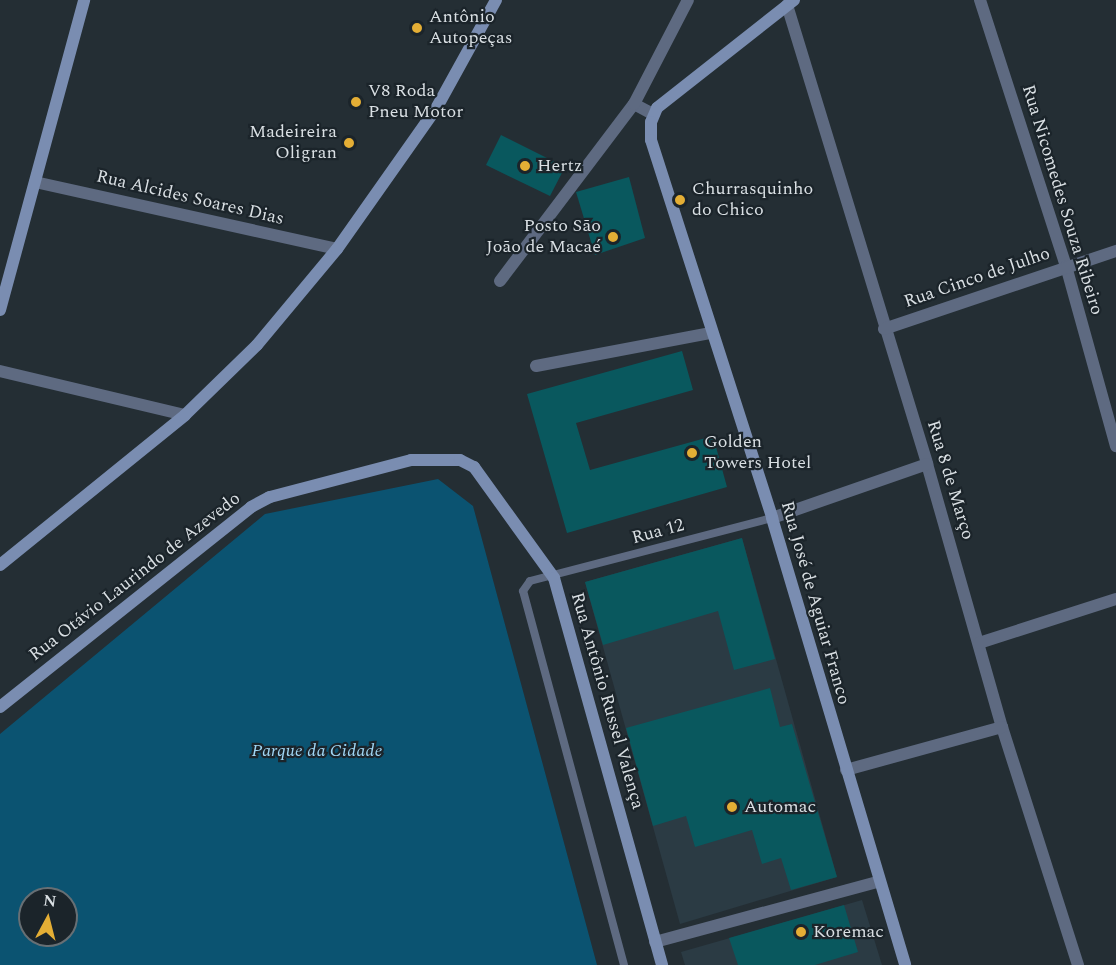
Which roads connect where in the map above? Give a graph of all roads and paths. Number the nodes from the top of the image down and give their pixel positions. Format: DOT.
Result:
graph roads {
  1 [pos="84,0"];
  2 [pos="496,0"];
  3 [pos="688,0"];
  4 [pos="980,0"];
  5 [pos="790,3"];
  6 [pos="634,104"];
  7 [pos="653,114"];
  8 [pos="35,182"];
  9 [pos="337,249"];
  10 [pos="1116,251"];
  11 [pos="1066,266"];
  12 [pos="500,281"];
  13 [pos="0,310"];
  14 [pos="884,329"];
  15 [pos="711,333"];
  16 [pos="536,366"];
  17 [pos="0,371"];
  18 [pos="185,415"];
  19 [pos="1112,420"];
  20 [pos="1116,446"];
  21 [pos="927,464"];
  22 [pos="474,467"];
  23 [pos="772,518"];
  24 [pos="0,565"];
  25 [pos="554,578"];
  26 [pos="1116,599"];
  27 [pos="979,643"];
  28 [pos="0,707"];
  29 [pos="1002,727"];
  30 [pos="846,770"];
  31 [pos="878,882"];
  32 [pos="655,942"];
  33 [pos="624,965"];
  34 [pos="662,965"];
  35 [pos="905,965"];
  36 [pos="1078,965"];
  1 -- 8 [label="main road"];
  2 -- 9 [label="main road"];
  3 -- 6 [label="street"];
  4 -- 11 [label="street, Rua Nicomedes Souza Ribeiro"];
  5 -- 7 [label="main road"];
  5 -- 14 [label="street, Rua 8 de Março"];
  6 -- 7 [label="street"];
  6 -- 12 [label="street"];
  7 -- 15 [label="main road, Rua José de Aguiar Franco"];
  8 -- 9 [label="street, Rua Alcides Soares Dias"];
  8 -- 13 [label="main road"];
  9 -- 18 [label="main road"];
  10 -- 11 [label="street, Rua Cinco de Julho"];
  11 -- 14 [label="street, Rua Cinco de Julho"];
  11 -- 19 [label="street, Rua Nicomedes Souza Ribeiro"];
  14 -- 21 [label="street, Rua 8 de Março"];
  15 -- 16 [label="street"];
  15 -- 23 [label="main road, Rua José de Aguiar Franco"];
  17 -- 18 [label="street"];
  18 -- 24 [label="main road"];
  19 -- 20 [label="street, Rua Nicomedes Souza Ribeiro"];
  21 -- 23 [label="street"];
  21 -- 27 [label="street, Rua 8 de Março"];
  22 -- 25 [label="main road, Rua Antônio Russel Valença"];
  22 -- 28 [label="main road, Rua Otávio Laurindo de Azevedo"];
  23 -- 25 [label="lane, Rua 12"];
  23 -- 30 [label="main road, Rua José de Aguiar Franco"];
  25 -- 32 [label="main road, Rua Antônio Russel Valença"];
  25 -- 33 [label="lane, Rua 12"];
  26 -- 27 [label="street"];
  27 -- 29 [label="street, Rua 8 de Março"];
  29 -- 30 [label="street"];
  29 -- 36 [label="street, Rua 8 de Março"];
  30 -- 31 [label="main road, Rua José de Aguiar Franco"];
  31 -- 32 [label="street"];
  31 -- 35 [label="main road, Rua José de Aguiar Franco"];
  32 -- 34 [label="main road, Rua Antônio Russel Valença"];
}
